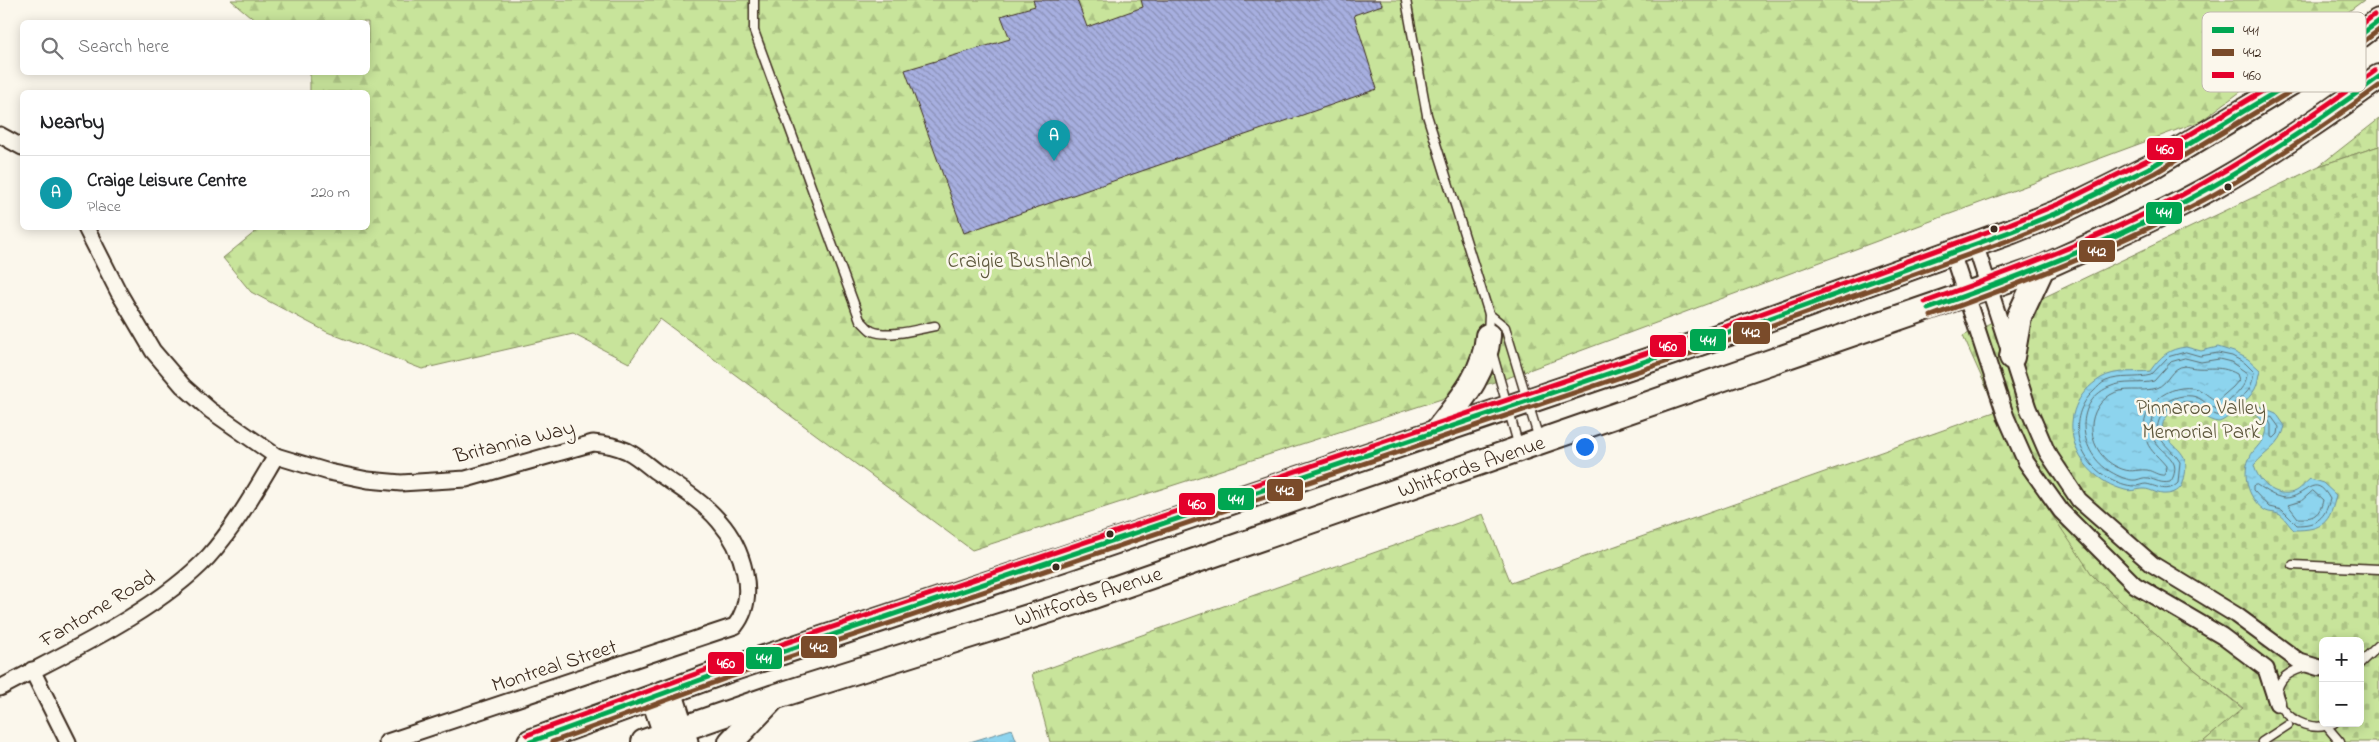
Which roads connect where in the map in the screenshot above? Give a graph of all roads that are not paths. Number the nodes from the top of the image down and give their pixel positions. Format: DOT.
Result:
graph roads {
  1 [pos="754,0"];
  2 [pos="1406,0"];
  3 [pos="2379,21"];
  4 [pos="2366,31"];
  5 [pos="2379,76"];
  6 [pos="2366,85"];
  7 [pos="2276,92"];
  8 [pos="2357,92"];
  9 [pos="0,134"];
  10 [pos="20,146"];
  11 [pos="87,230"];
  12 [pos="1975,244"];
  13 [pos="1952,253"];
  14 [pos="2042,268"];
  15 [pos="1978,291"];
  16 [pos="1488,325"];
  17 [pos="935,326"];
  18 [pos="2012,357"];
  19 [pos="1518,405"];
  20 [pos="1437,431"];
  21 [pos="1530,445"];
  22 [pos="276,456"];
  23 [pos="2293,565"];
  24 [pos="2379,569"];
  25 [pos="735,626"];
  26 [pos="2379,645"];
  27 [pos="2364,659"];
  28 [pos="2319,667"];
  29 [pos="2319,668"];
  30 [pos="32,670"];
  31 [pos="0,688"];
  32 [pos="661,694"];
  33 [pos="774,697"];
  34 [pos="2277,704"];
  35 [pos="2329,727"];
  36 [pos="2332,727"];
  37 [pos="2293,729"];
  38 [pos="669,738"];
  39 [pos="68,742"];
  40 [pos="387,742"];
  41 [pos="530,742"];
  42 [pos="731,742"];
  43 [pos="2262,742"];
  44 [pos="2340,742"];
  1 -- 17 [label="lane"];
  2 -- 16 [label="lane"];
  3 -- 4 [label="main road, Whitfords Avenue"];
  5 -- 6 [label="main road, Whitfords Avenue"];
  7 -- 12 [label="main road, Whitfords Avenue"];
  8 -- 14 [label="main road, Whitfords Avenue"];
  9 -- 10 [label="street"];
  11 -- 22 [label="street, Britannia Way"];
  12 -- 13 [label="main road, Whitfords Avenue"];
  12 -- 15 [label="street"];
  13 -- 15 [label="street"];
  13 -- 19 [label="main road, Whitfords Avenue"];
  14 -- 15 [label="main road, Whitfords Avenue"];
  14 -- 18 [label="main road"];
  15 -- 18 [label="street"];
  15 -- 21 [label="main road, Whitfords Avenue"];
  15 -- 34 [label="street"];
  16 -- 19 [label="lane"];
  16 -- 19 [label="lane"];
  16 -- 20 [label="main road"];
  18 -- 28 [label="street"];
  19 -- 20 [label="main road, Whitfords Avenue"];
  19 -- 21 [label="lane"];
  19 -- 21 [label="lane"];
  20 -- 32 [label="main road, Whitfords Avenue"];
  21 -- 33 [label="main road, Whitfords Avenue"];
  22 -- 25 [label="street, Britannia Way"];
  22 -- 30 [label="street, Fantome Road"];
  23 -- 24 [label="lane"];
  25 -- 40 [label="street, Montreal Street"];
  26 -- 27 [label="lane"];
  29 -- 34 [label="lane"];
  30 -- 31 [label="street, Fantome Road"];
  30 -- 39 [label="street"];
  32 -- 38 [label="main road"];
  32 -- 41 [label="main road, Whitfords Avenue"];
  33 -- 38 [label="main road, Whitfords Avenue"];
  33 -- 42 [label="main road"];
  34 -- 37 [label="lane"];
  35 -- 37 [label="lane"];
  36 -- 44 [label="lane"];
  37 -- 43 [label="lane"];
}
